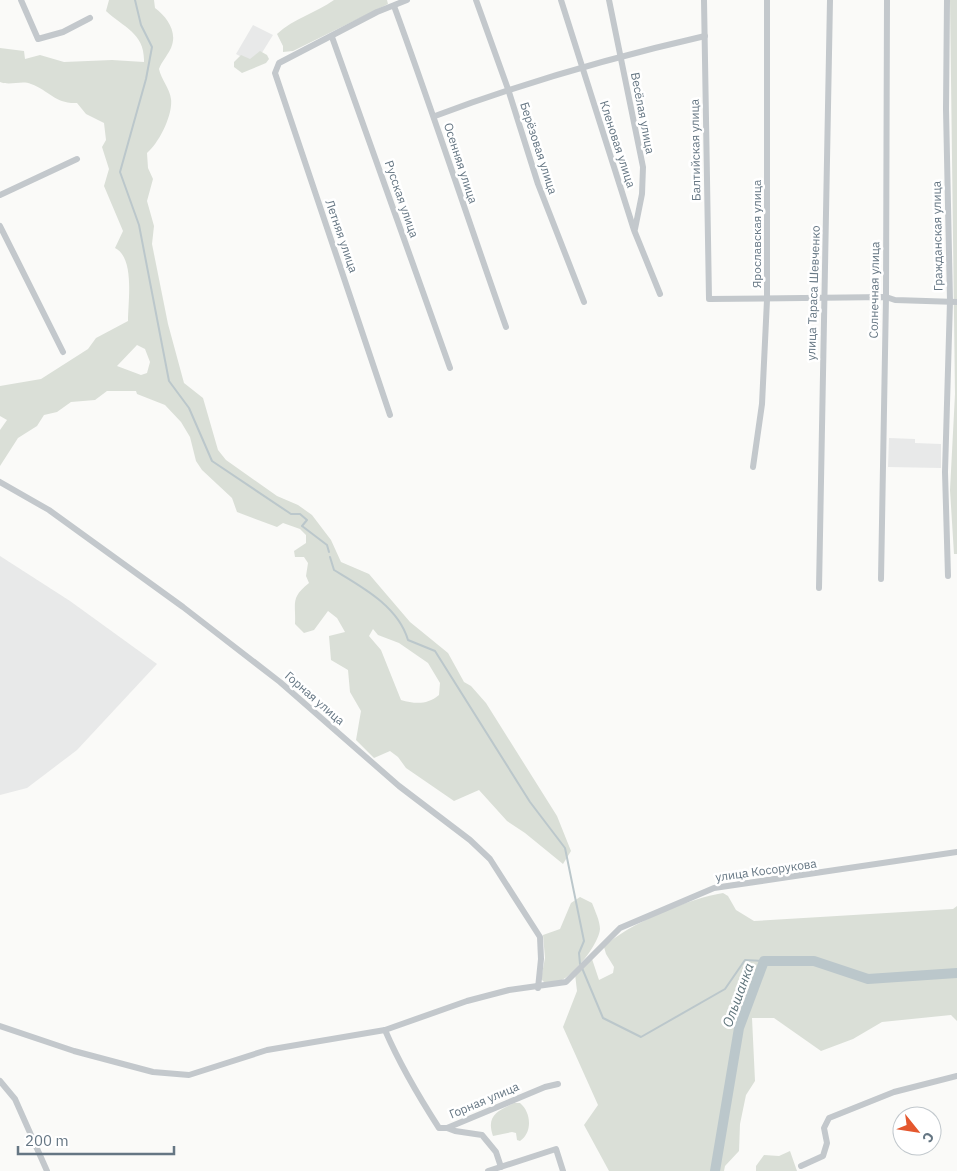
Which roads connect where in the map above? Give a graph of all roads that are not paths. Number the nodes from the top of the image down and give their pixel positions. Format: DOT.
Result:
graph roads {
  1 [pos="21,0"];
  2 [pos="407,0"];
  3 [pos="476,0"];
  4 [pos="561,0"];
  5 [pos="609,0"];
  6 [pos="704,0"];
  7 [pos="767,0"];
  8 [pos="830,0"];
  9 [pos="887,0"];
  10 [pos="948,0"];
  11 [pos="394,6"];
  12 [pos="90,18"];
  13 [pos="705,36"];
  14 [pos="332,37"];
  15 [pos="620,56"];
  16 [pos="581,68"];
  17 [pos="508,89"];
  18 [pos="435,116"];
  19 [pos="77,158"];
  20 [pos="0,195"];
  21 [pos="0,226"];
  22 [pos="634,230"];
  23 [pos="660,294"];
  24 [pos="886,297"];
  25 [pos="824,299"];
  26 [pos="767,300"];
  27 [pos="953,301"];
  28 [pos="584,302"];
  29 [pos="506,327"];
  30 [pos="63,352"];
  31 [pos="450,368"];
  32 [pos="390,416"];
  33 [pos="753,467"];
  34 [pos="0,482"];
  35 [pos="948,576"];
  36 [pos="881,579"];
  37 [pos="819,588"];
  38 [pos="957,852"];
  39 [pos="538,988"];
  40 [pos="0,1026"];
  41 [pos="386,1030"];
  42 [pos="957,1076"];
  43 [pos="0,1081"];
  44 [pos="558,1084"];
  45 [pos="447,1128"];
  46 [pos="801,1166"];
  47 [pos="501,1167"];
  48 [pos="47,1171"];
  49 [pos="488,1171"];
  50 [pos="563,1171"];
  1 -- 12 [label="street"];
  2 -- 11 [label="street"];
  3 -- 17 [label="street, Берёзовая улица"];
  4 -- 16 [label="street, Кленовая улица"];
  5 -- 15 [label="street, Весёлая улица"];
  6 -- 13 [label="street, Балтийская улица"];
  7 -- 26 [label="street, Ярославская улица"];
  8 -- 25 [label="street, улица Тараса Шевченко"];
  9 -- 24 [label="street, Солнечная улица"];
  10 -- 27 [label="street, Гражданская улица"];
  11 -- 14 [label="street"];
  11 -- 18 [label="street, Осенняя улица"];
  13 -- 15 [label="street"];
  13 -- 26 [label="street, Балтийская улица"];
  14 -- 31 [label="street, Русская улица"];
  14 -- 32 [label="street, Летняя улица"];
  15 -- 16 [label="street"];
  15 -- 22 [label="street, Весёлая улица"];
  16 -- 17 [label="street"];
  16 -- 22 [label="street, Кленовая улица"];
  17 -- 18 [label="street"];
  17 -- 28 [label="street, Берёзовая улица"];
  18 -- 29 [label="street, Осенняя улица"];
  19 -- 20 [label="street"];
  21 -- 30 [label="street"];
  22 -- 23 [label="street, Кленовая улица"];
  24 -- 25 [label="street"];
  24 -- 27 [label="street"];
  24 -- 36 [label="street, Солнечная улица"];
  25 -- 26 [label="street"];
  25 -- 37 [label="street, улица Тараса Шевченко"];
  26 -- 33 [label="street, Ярославская улица"];
  27 -- 35 [label="street, Гражданская улица"];
  34 -- 39 [label="street, Горная улица"];
  38 -- 39 [label="street, улица Косорукова"];
  39 -- 41 [label="street, улица Косорукова"];
  40 -- 41 [label="street, улица Косорукова"];
  41 -- 45 [label="street, Горная улица"];
  42 -- 46 [label="street"];
  43 -- 48 [label="street"];
  44 -- 45 [label="street, Горная улица"];
  45 -- 47 [label="street"];
  47 -- 49 [label="street"];
  47 -- 50 [label="street"];
}
